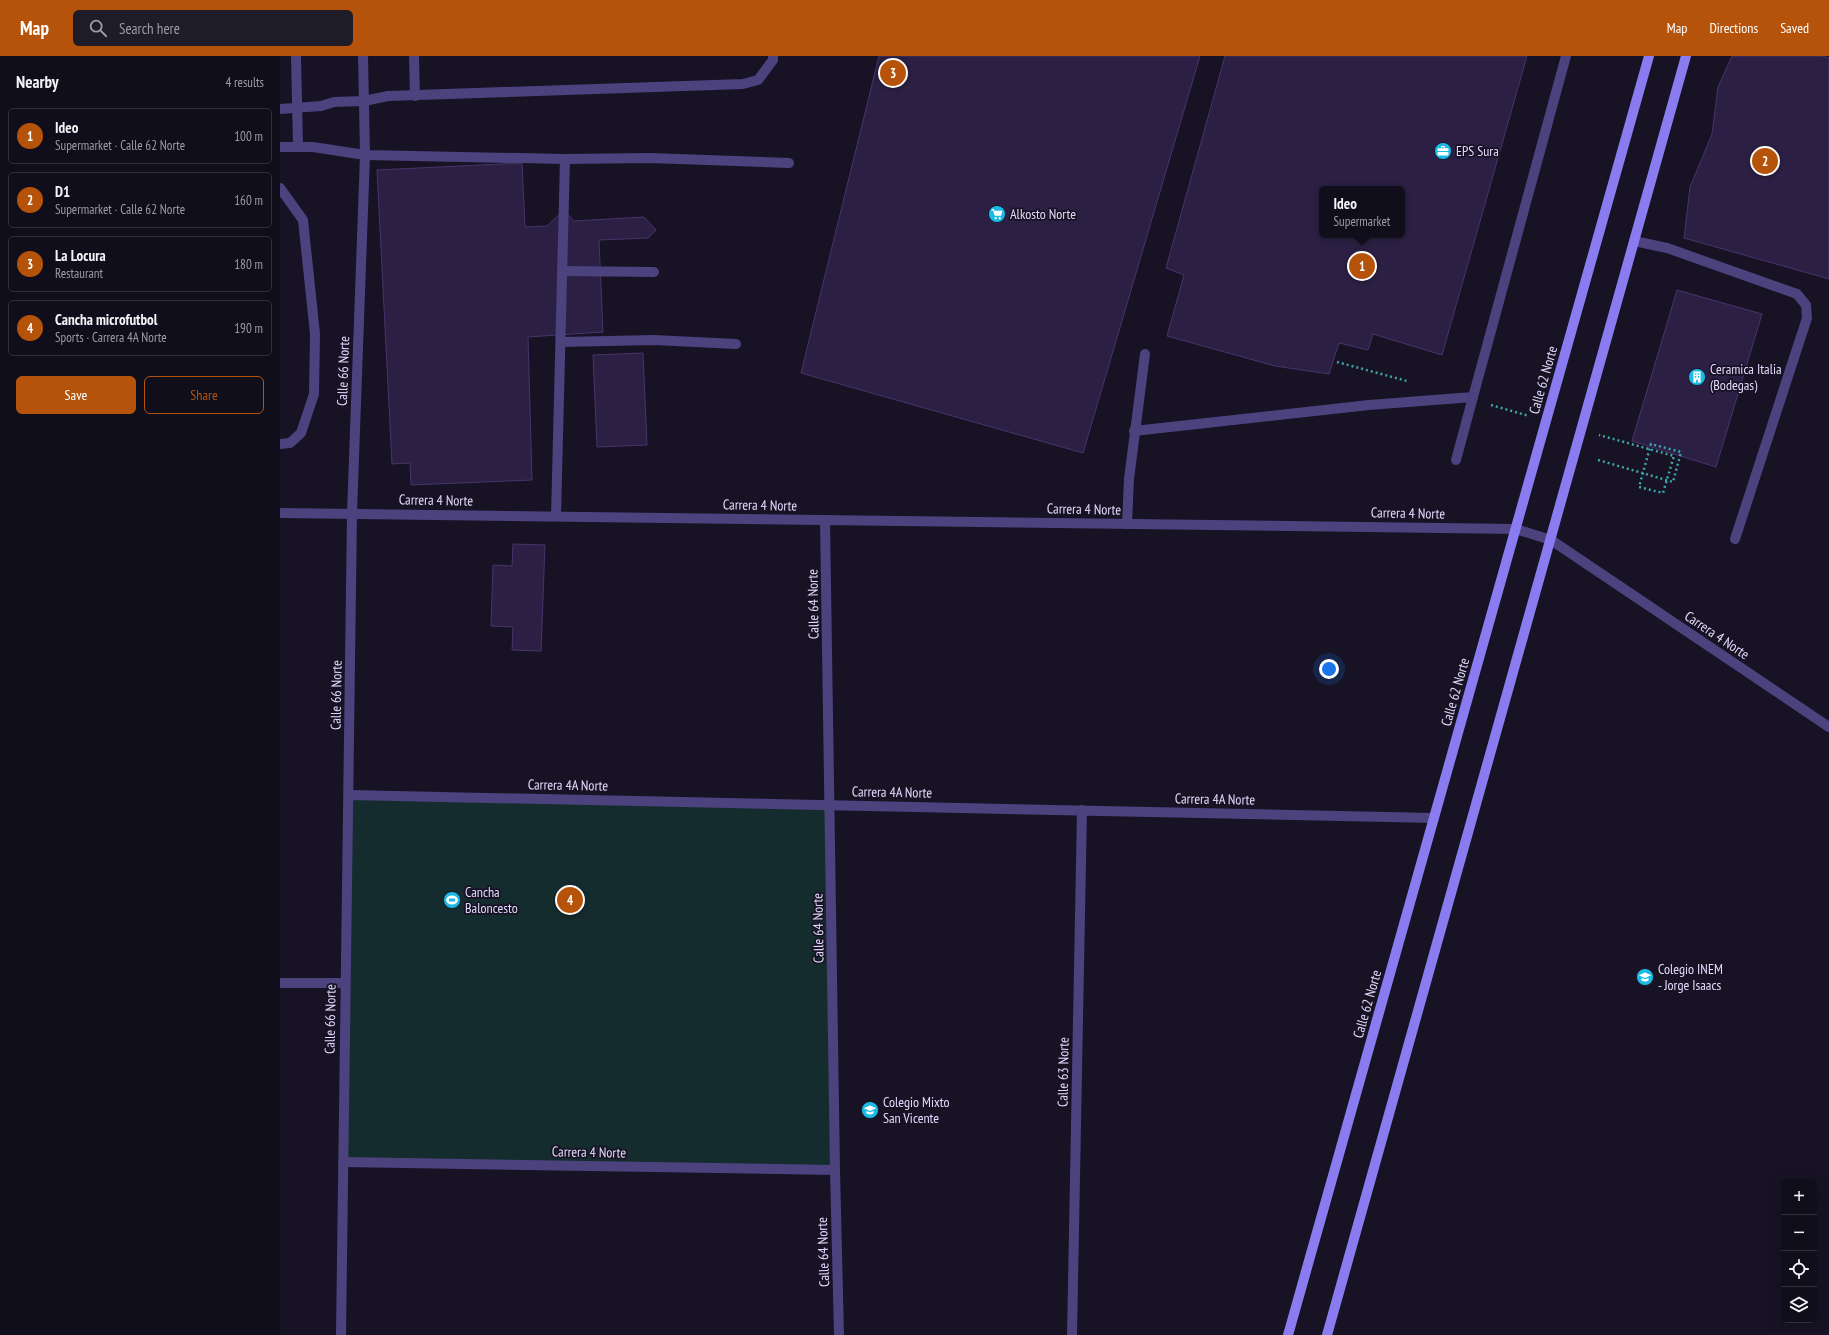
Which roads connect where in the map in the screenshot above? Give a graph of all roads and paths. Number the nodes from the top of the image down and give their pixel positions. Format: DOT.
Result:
graph roads {
  1 [pos="296,56"];
  2 [pos="364,56"];
  3 [pos="414,56"];
  4 [pos="773,56"];
  5 [pos="1566,56"];
  6 [pos="1649,56"];
  7 [pos="1686,56"];
  8 [pos="415,96"];
  9 [pos="364,101"];
  10 [pos="298,108"];
  11 [pos="280,109"];
  12 [pos="298,146"];
  13 [pos="280,147"];
  14 [pos="365,155"];
  15 [pos="565,159"];
  16 [pos="789,163"];
  17 [pos="280,188"];
  18 [pos="1634,241"];
  19 [pos="562,271"];
  20 [pos="654,272"];
  21 [pos="561,342"];
  22 [pos="736,344"];
  23 [pos="1145,354"];
  24 [pos="1473,397"];
  25 [pos="1134,431"];
  26 [pos="280,444"];
  27 [pos="1456,460"];
  28 [pos="1598,460"];
  29 [pos="1647,460"];
  30 [pos="280,513"];
  31 [pos="352,513"];
  32 [pos="556,516"];
  33 [pos="826,520"];
  34 [pos="1127,524"];
  35 [pos="1516,529"];
  36 [pos="1735,539"];
  37 [pos="1551,540"];
  38 [pos="1829,727"];
  39 [pos="349,795"];
  40 [pos="830,805"];
  41 [pos="1082,810"];
  42 [pos="1434,818"];
  43 [pos="280,983"];
  44 [pos="345,983"];
  45 [pos="343,1162"];
  46 [pos="835,1170"];
  47 [pos="341,1335"];
  48 [pos="840,1335"];
  49 [pos="1072,1335"];
  50 [pos="1288,1335"];
  51 [pos="1327,1335"];
  1 -- 10 [label="street"];
  2 -- 9 [label="street, Calle 66 Norte"];
  3 -- 8 [label="street"];
  4 -- 8 [label="street"];
  5 -- 24 [label="street"];
  6 -- 35 [label="street, Calle 62 Norte"];
  7 -- 18 [label="street"];
  8 -- 9 [label="street"];
  9 -- 10 [label="street"];
  9 -- 14 [label="street, Calle 66 Norte"];
  10 -- 11 [label="street"];
  10 -- 12 [label="street"];
  12 -- 13 [label="street"];
  12 -- 14 [label="street"];
  14 -- 15 [label="street"];
  14 -- 31 [label="street, Calle 66 Norte"];
  15 -- 16 [label="street"];
  15 -- 19 [label="street"];
  17 -- 26 [label="street"];
  18 -- 36 [label="street"];
  18 -- 37 [label="street"];
  19 -- 20 [label="street"];
  19 -- 21 [label="street"];
  21 -- 22 [label="street"];
  21 -- 32 [label="street"];
  23 -- 25 [label="street"];
  24 -- 25 [label="street"];
  24 -- 27 [label="street"];
  25 -- 34 [label="street"];
  28 -- 29 [label="path"];
  30 -- 31 [label="street, Carrera 4 Norte"];
  31 -- 32 [label="street, Carrera 4 Norte"];
  31 -- 39 [label="street, Calle 66 Norte"];
  32 -- 33 [label="street, Carrera 4 Norte"];
  33 -- 34 [label="street, Carrera 4 Norte"];
  33 -- 40 [label="street, Calle 64 Norte"];
  34 -- 35 [label="street, Carrera 4 Norte"];
  35 -- 37 [label="street, Carrera 4 Norte"];
  35 -- 42 [label="street, Calle 62 Norte"];
  37 -- 38 [label="street, Carrera 4 Norte"];
  37 -- 51 [label="street"];
  39 -- 40 [label="street, Carrera 4A Norte"];
  39 -- 44 [label="street, Calle 66 Norte"];
  40 -- 41 [label="street, Carrera 4A Norte"];
  40 -- 46 [label="street, Calle 64 Norte"];
  41 -- 42 [label="street, Carrera 4A Norte"];
  41 -- 49 [label="street, Calle 63 Norte"];
  42 -- 50 [label="street, Calle 62 Norte"];
  43 -- 44 [label="street"];
  44 -- 45 [label="street, Calle 66 Norte"];
  45 -- 46 [label="street, Carrera 4 Norte"];
  45 -- 47 [label="street, Calle 66 Norte"];
  46 -- 48 [label="street, Calle 64 Norte"];
}
